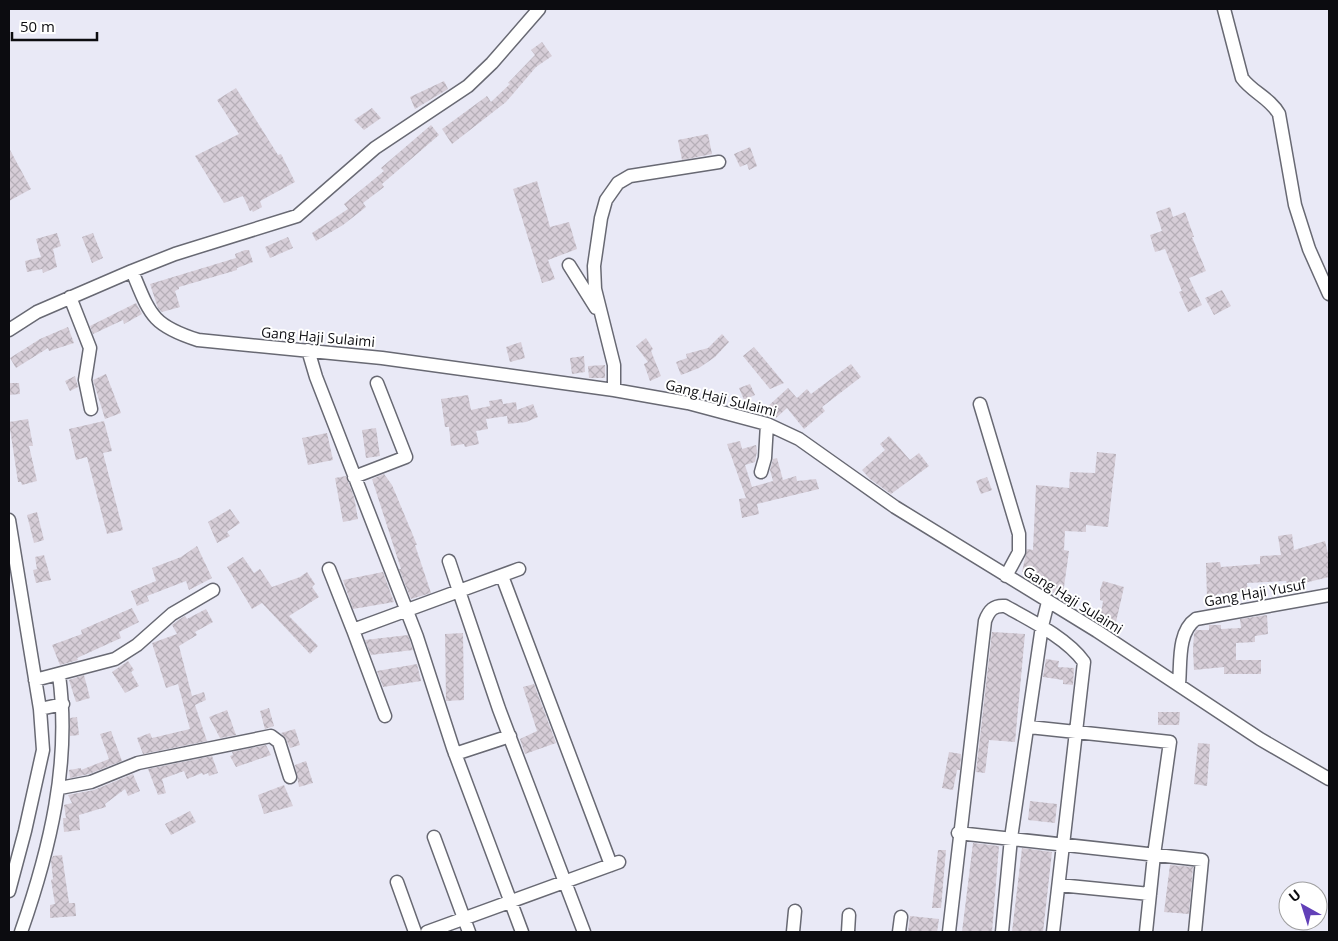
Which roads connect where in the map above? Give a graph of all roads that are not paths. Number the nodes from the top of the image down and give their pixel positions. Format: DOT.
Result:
graph roads {
  1 [pos="539,9"];
  2 [pos="1224,9"];
  3 [pos="719,162"];
  4 [pos="569,265"];
  5 [pos="132,271"];
  6 [pos="1329,294"];
  7 [pos="70,297"];
  8 [pos="602,319"];
  9 [pos="9,330"];
  10 [pos="308,350"];
  11 [pos="377,383"];
  12 [pos="614,390"];
  13 [pos="980,404"];
  14 [pos="91,409"];
  15 [pos="767,424"];
  16 [pos="761,472"];
  17 [pos="354,477"];
  18 [pos="9,520"];
  19 [pos="449,561"];
  20 [pos="329,569"];
  21 [pos="519,569"];
  22 [pos="502,576"];
  23 [pos="1006,576"];
  24 [pos="213,590"];
  25 [pos="459,591"];
  26 [pos="1329,595"];
  27 [pos="1048,602"];
  28 [pos="407,611"];
  29 [pos="1042,626"];
  30 [pos="353,630"];
  31 [pos="48,677"];
  32 [pos="1179,684"];
  33 [pos="52,706"];
  34 [pos="385,716"];
  35 [pos="1029,727"];
  36 [pos="1077,732"];
  37 [pos="510,736"];
  38 [pos="455,754"];
  39 [pos="290,777"];
  40 [pos="1329,779"];
  41 [pos="60,788"];
  42 [pos="958,833"];
  43 [pos="37,834"];
  44 [pos="434,838"];
  45 [pos="1011,838"];
  46 [pos="1064,844"];
  47 [pos="1154,855"];
  48 [pos="567,881"];
  49 [pos="397,882"];
  50 [pos="1059,885"];
  51 [pos="9,891"];
  52 [pos="1150,894"];
  53 [pos="511,902"];
  54 [pos="795,911"];
  55 [pos="849,915"];
  56 [pos="901,916"];
  57 [pos="464,919"];
  58 [pos="21,932"];
  59 [pos="415,932"];
  60 [pos="427,932"];
  61 [pos="468,932"];
  62 [pos="522,932"];
  63 [pos="584,932"];
  64 [pos="793,932"];
  65 [pos="848,932"];
  66 [pos="899,932"];
  67 [pos="948,932"];
  68 [pos="1002,932"];
  69 [pos="1053,932"];
  70 [pos="1146,932"];
  71 [pos="1195,932"];
  1 -- 5 [label="street"];
  2 -- 6 [label="street"];
  3 -- 8 [label="street"];
  4 -- 8 [label="street"];
  5 -- 7 [label="street"];
  5 -- 10 [label="street, Gang Haji Sulaimi"];
  7 -- 9 [label="street"];
  7 -- 14 [label="street"];
  8 -- 12 [label="street"];
  10 -- 12 [label="street, Gang Haji Sulaimi"];
  10 -- 17 [label="street"];
  11 -- 17 [label="street"];
  12 -- 15 [label="street, Gang Haji Sulaimi"];
  13 -- 23 [label="street"];
  15 -- 16 [label="street"];
  15 -- 23 [label="street, Gang Haji Sulaimi"];
  17 -- 28 [label="street"];
  18 -- 31 [label="street"];
  19 -- 25 [label="street"];
  20 -- 30 [label="street"];
  21 -- 22 [label="street"];
  22 -- 25 [label="street"];
  22 -- 48 [label="street"];
  23 -- 27 [label="street, Gang Haji Sulaimi"];
  24 -- 31 [label="street"];
  25 -- 28 [label="street"];
  25 -- 37 [label="street"];
  26 -- 32 [label="street, Gang Haji Yusuf"];
  27 -- 29 [label="street"];
  27 -- 32 [label="street, Gang Haji Sulaimi"];
  28 -- 30 [label="street"];
  28 -- 38 [label="street"];
  29 -- 35 [label="street"];
  29 -- 36 [label="street"];
  29 -- 42 [label="street"];
  30 -- 34 [label="street"];
  31 -- 33 [label="street"];
  31 -- 33 [label="street"];
  32 -- 40 [label="street, Gang Haji Sulaimi"];
  33 -- 41 [label="street"];
  33 -- 43 [label="street"];
  35 -- 36 [label="street"];
  35 -- 45 [label="street"];
  36 -- 46 [label="street"];
  36 -- 47 [label="street"];
  37 -- 38 [label="street"];
  37 -- 48 [label="street"];
  38 -- 53 [label="street"];
  39 -- 41 [label="street"];
  41 -- 43 [label="street"];
  42 -- 45 [label="street"];
  42 -- 67 [label="street"];
  43 -- 51 [label="street"];
  43 -- 58 [label="street"];
  44 -- 57 [label="street"];
  45 -- 46 [label="street"];
  45 -- 68 [label="street"];
  46 -- 47 [label="street"];
  46 -- 50 [label="street"];
  47 -- 52 [label="street"];
  47 -- 71 [label="street"];
  48 -- 53 [label="street"];
  48 -- 63 [label="street"];
  49 -- 59 [label="street"];
  50 -- 52 [label="street"];
  50 -- 69 [label="street"];
  52 -- 70 [label="street"];
  53 -- 57 [label="street"];
  53 -- 62 [label="street"];
  54 -- 64 [label="street"];
  55 -- 65 [label="street"];
  56 -- 66 [label="street"];
  57 -- 60 [label="street"];
  57 -- 61 [label="street"];
}
